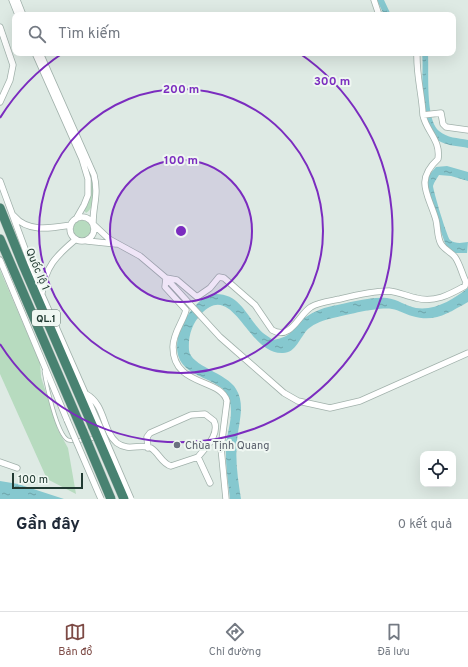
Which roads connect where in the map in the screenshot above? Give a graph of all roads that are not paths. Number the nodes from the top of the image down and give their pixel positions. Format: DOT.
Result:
graph roads {
  1 [pos="12,0"];
  2 [pos="17,0"];
  3 [pos="374,0"];
  4 [pos="17,12"];
  5 [pos="23,12"];
  6 [pos="378,12"];
  7 [pos="0,27"];
  8 [pos="36,56"];
  9 [pos="41,56"];
  10 [pos="416,56"];
  11 [pos="0,102"];
  12 [pos="423,115"];
  13 [pos="468,130"];
  14 [pos="0,181"];
  15 [pos="0,201"];
  16 [pos="0,208"];
  17 [pos="12,213"];
  18 [pos="76,219"];
  19 [pos="93,224"];
  20 [pos="70,225"];
  21 [pos="10,231"];
  22 [pos="0,239"];
  23 [pos="75,240"];
  24 [pos="83,242"];
  25 [pos="118,245"];
  26 [pos="0,248"];
  27 [pos="0,260"];
  28 [pos="15,274"];
  29 [pos="166,278"];
  30 [pos="42,295"];
  31 [pos="468,353"];
  32 [pos="43,363"];
  33 [pos="68,367"];
  34 [pos="86,394"];
  35 [pos="97,427"];
  36 [pos="112,437"];
  37 [pos="148,448"];
  38 [pos="198,457"];
  39 [pos="0,462"];
  40 [pos="17,468"];
  41 [pos="210,483"];
  42 [pos="101,499"];
  43 [pos="111,499"];
  44 [pos="124,499"];
  45 [pos="131,499"];
  46 [pos="226,499"];
  1 -- 4 [label="street"];
  2 -- 5 [label="street"];
  3 -- 6 [label="street"];
  7 -- 11 [label="street"];
  8 -- 18 [label="street"];
  9 -- 19 [label="street"];
  10 -- 12 [label="street"];
  12 -- 13 [label="street"];
  12 -- 29 [label="street"];
  14 -- 17 [label="street"];
  15 -- 21 [label="highway"];
  16 -- 21 [label="highway, Quốc lộ 1 / QL.1"];
  17 -- 20 [label="street"];
  17 -- 30 [label="street"];
  18 -- 19 [label="street"];
  18 -- 20 [label="street"];
  19 -- 24 [label="street"];
  19 -- 25 [label="street"];
  20 -- 23 [label="street"];
  21 -- 33 [label="highway, Quốc lộ 1 / QL.1"];
  22 -- 28 [label="highway, Quốc lộ 1 / QL.1"];
  23 -- 24 [label="street"];
  23 -- 30 [label="street"];
  24 -- 25 [label="street"];
  25 -- 29 [label="street"];
  26 -- 28 [label="highway"];
  27 -- 32 [label="street"];
  28 -- 43 [label="highway, Quốc lộ 1 / QL.1, bridge"];
  29 -- 31 [label="street"];
  29 -- 46 [label="street"];
  30 -- 33 [label="highway"];
  30 -- 34 [label="street"];
  32 -- 36 [label="lane"];
  32 -- 42 [label="street, bridge"];
  33 -- 35 [label="highway, Quốc lộ 1 / QL.1"];
  34 -- 35 [label="street"];
  34 -- 36 [label="street"];
  35 -- 44 [label="highway, QL.1, bridge"];
  35 -- 45 [label="street, bridge"];
  36 -- 37 [label="street"];
  37 -- 38 [label="street"];
  37 -- 38 [label="street"];
  38 -- 41 [label="street"];
  39 -- 40 [label="street"];
}
